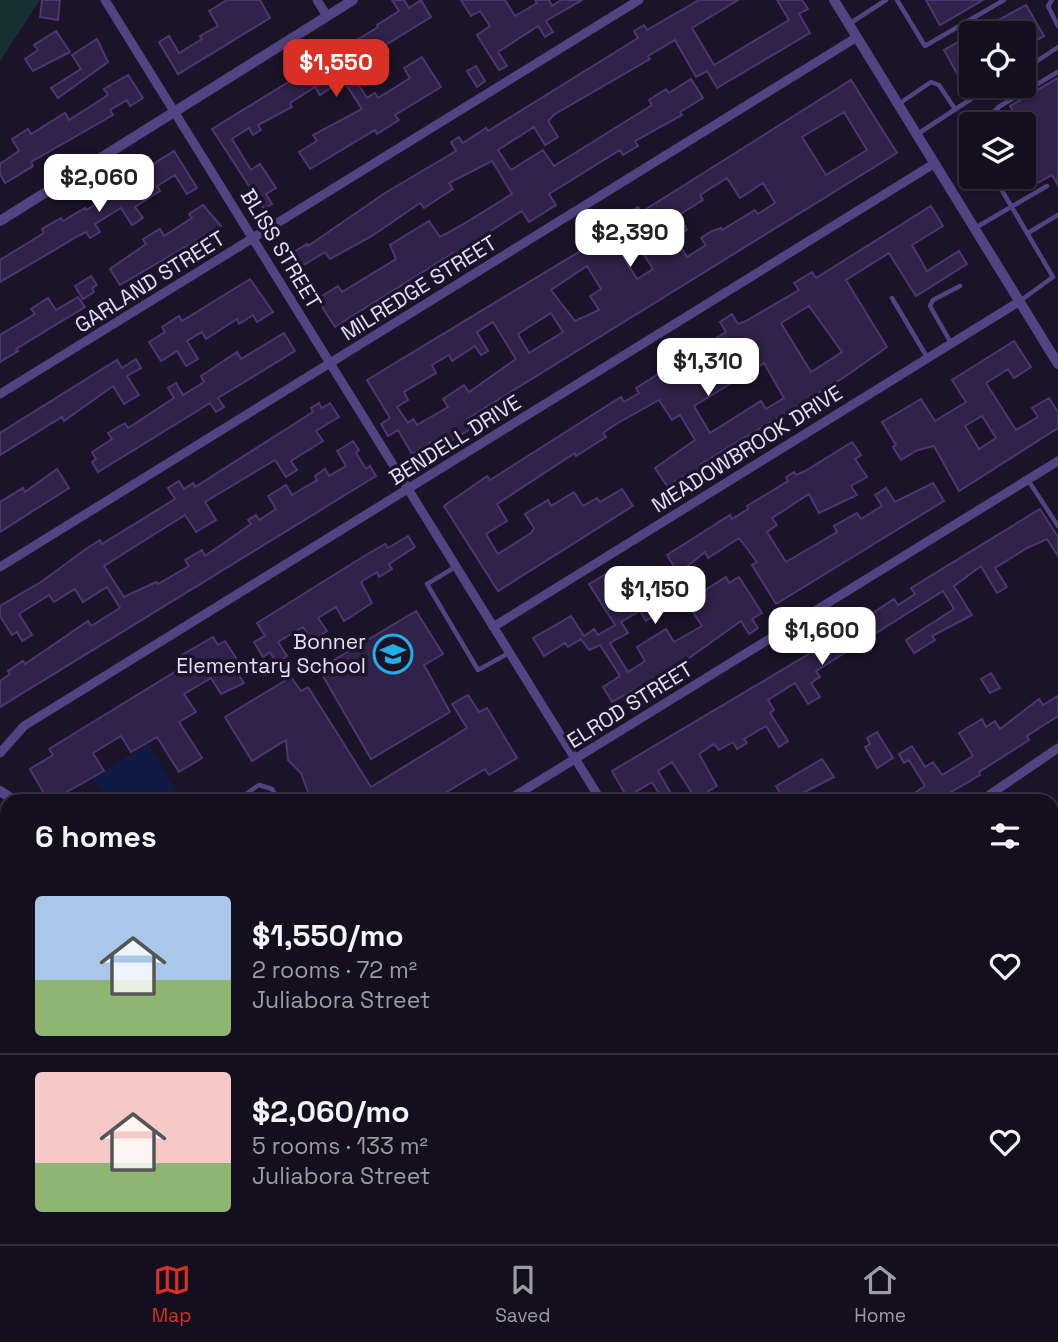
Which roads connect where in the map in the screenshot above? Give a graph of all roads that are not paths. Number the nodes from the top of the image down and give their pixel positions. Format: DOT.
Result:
graph roads {
  1 [pos="105,0"];
  2 [pos="317,0"];
  3 [pos="354,0"];
  4 [pos="639,0"];
  5 [pos="834,0"];
  6 [pos="886,0"];
  7 [pos="897,0"];
  8 [pos="1004,0"];
  9 [pos="1052,0"];
  10 [pos="327,16"];
  11 [pos="849,24"];
  12 [pos="1058,26"];
  13 [pos="857,37"];
  14 [pos="1058,47"];
  15 [pos="1036,62"];
  16 [pos="1058,72"];
  17 [pos="972,98"];
  18 [pos="898,104"];
  19 [pos="955,109"];
  20 [pos="994,112"];
  21 [pos="177,113"];
  22 [pos="916,134"];
  23 [pos="934,163"];
  24 [pos="1047,186"];
  25 [pos="1002,189"];
  26 [pos="1013,207"];
  27 [pos="1058,215"];
  28 [pos="0,221"];
  29 [pos="975,229"];
  30 [pos="1028,233"];
  31 [pos="255,238"];
  32 [pos="960,286"];
  33 [pos="892,298"];
  34 [pos="1020,301"];
  35 [pos="951,343"];
  36 [pos="928,358"];
  37 [pos="330,364"];
  38 [pos="1058,364"];
  39 [pos="0,394"];
  40 [pos="1058,461"];
  41 [pos="1028,480"];
  42 [pos="410,489"];
  43 [pos="1058,526"];
  44 [pos="458,566"];
  45 [pos="0,567"];
  46 [pos="493,627"];
  47 [pos="509,653"];
  48 [pos="1058,748"];
  49 [pos="0,753"];
  50 [pos="576,759"];
  51 [pos="247,794"];
  52 [pos="275,794"];
  53 [pos="518,794"];
  54 [pos="597,794"];
  55 [pos="990,794"];
  1 -- 21 [label="street, BLISS STREET"];
  2 -- 10 [label="street"];
  3 -- 10 [label="street"];
  4 -- 31 [label="street, GARLAND STREET"];
  5 -- 11 [label="street"];
  6 -- 11 [label="lane"];
  7 -- 8 [label="lane"];
  9 -- 12 [label="lane"];
  10 -- 21 [label="street"];
  11 -- 13 [label="street"];
  13 -- 18 [label="street"];
  13 -- 37 [label="street, MILREDGE STREET"];
  14 -- 15 [label="lane"];
  16 -- 20 [label="lane"];
  17 -- 19 [label="lane"];
  18 -- 19 [label="lane"];
  18 -- 22 [label="street"];
  19 -- 22 [label="lane"];
  21 -- 28 [label="street"];
  21 -- 31 [label="street, BLISS STREET"];
  22 -- 23 [label="street"];
  23 -- 29 [label="street"];
  23 -- 42 [label="street, BENDELL DRIVE"];
  24 -- 26 [label="lane"];
  25 -- 26 [label="lane"];
  26 -- 29 [label="lane"];
  26 -- 30 [label="lane"];
  27 -- 30 [label="lane"];
  29 -- 34 [label="street"];
  30 -- 34 [label="lane"];
  31 -- 37 [label="street, BLISS STREET"];
  31 -- 39 [label="street, GARLAND STREET"];
  32 -- 35 [label="lane"];
  33 -- 36 [label="lane"];
  34 -- 35 [label="street, MEADOWBROOK DRIVE"];
  34 -- 38 [label="street"];
  35 -- 36 [label="street, MEADOWBROOK DRIVE"];
  36 -- 46 [label="street, MEADOWBROOK DRIVE"];
  37 -- 42 [label="street, BLISS STREET"];
  37 -- 45 [label="street, MILREDGE STREET"];
  40 -- 41 [label="street, ELROD STREET"];
  41 -- 43 [label="lane"];
  41 -- 50 [label="street, ELROD STREET"];
  42 -- 44 [label="street, BLISS STREET"];
  42 -- 49 [label="street, BENDELL DRIVE"];
  44 -- 46 [label="street, BLISS STREET"];
  44 -- 47 [label="lane"];
  46 -- 47 [label="street, BLISS STREET"];
  47 -- 50 [label="street, BLISS STREET"];
  48 -- 55 [label="street"];
  50 -- 53 [label="street, ELROD STREET"];
  50 -- 54 [label="street, BLISS STREET"];
  51 -- 52 [label="lane"];
}
